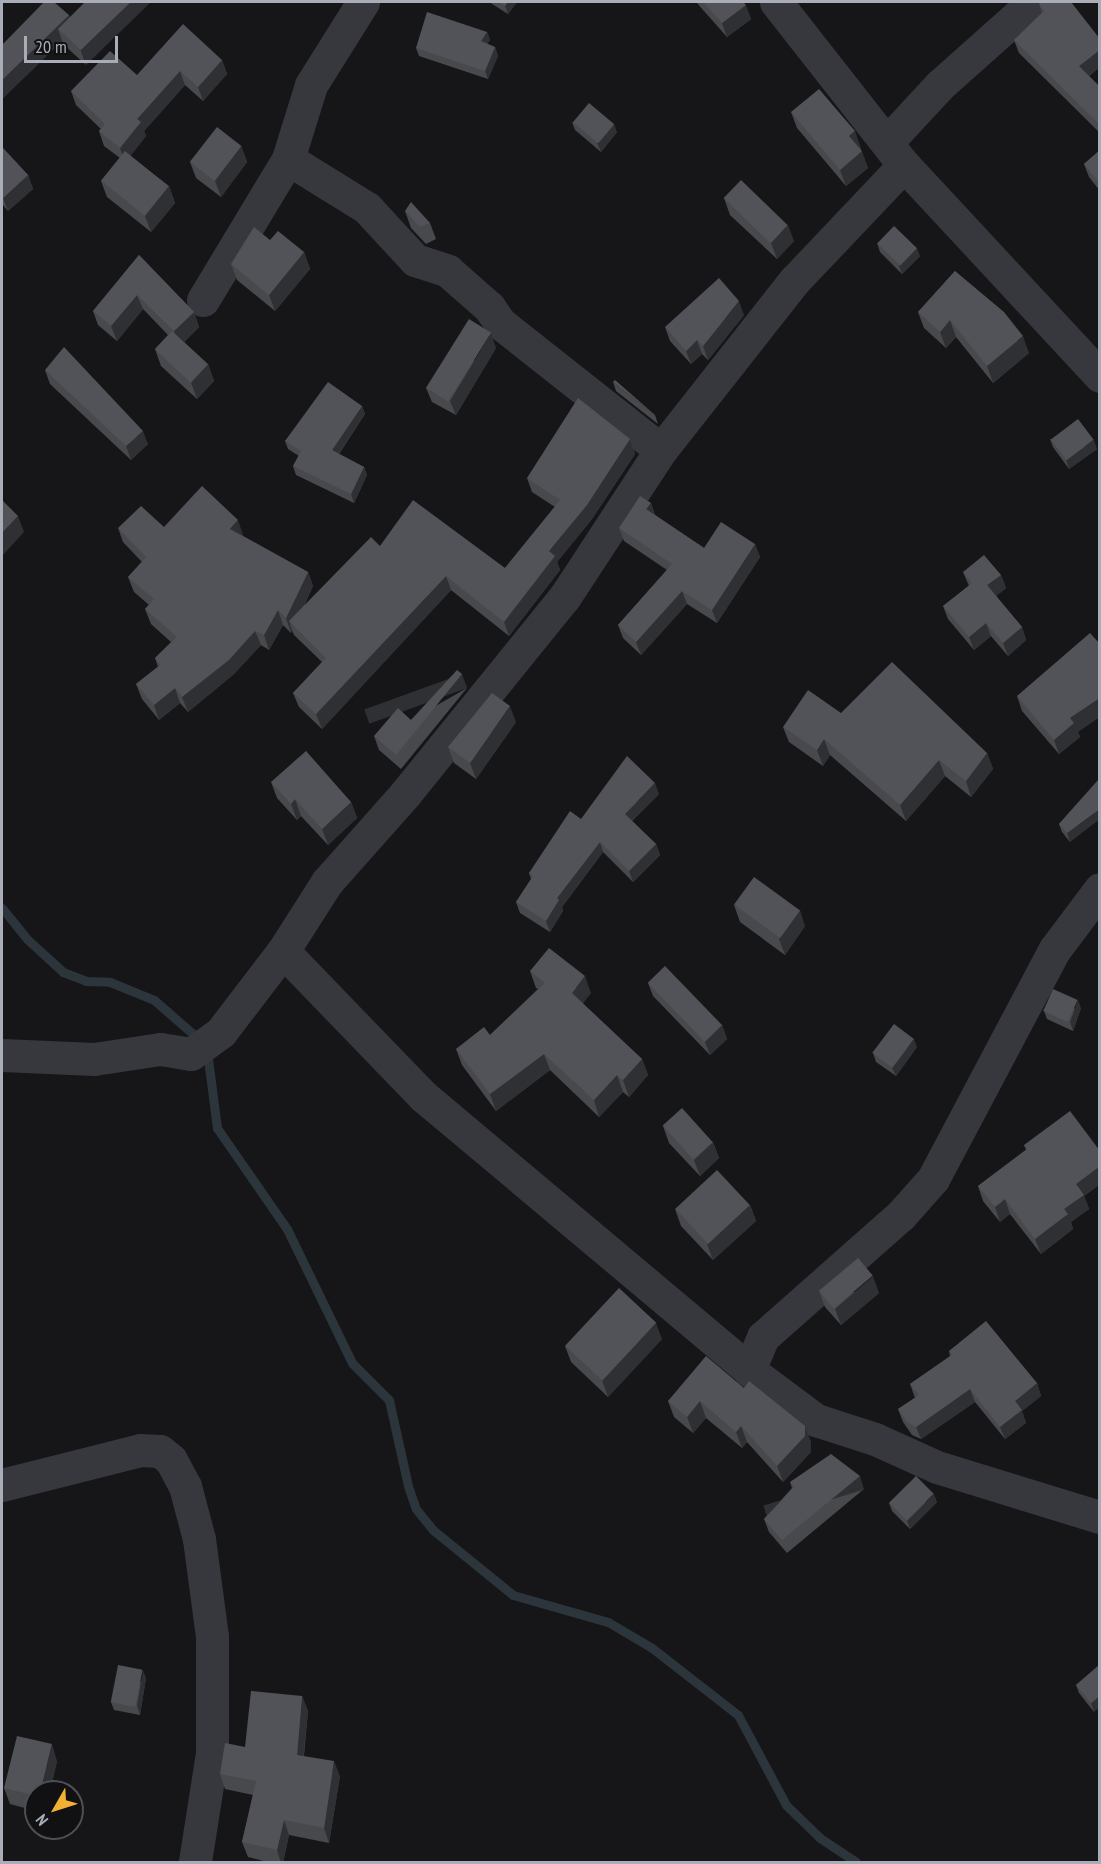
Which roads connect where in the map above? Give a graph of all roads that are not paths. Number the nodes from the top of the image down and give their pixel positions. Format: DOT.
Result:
graph roads {
  1 [pos="363,2"];
  2 [pos="776,2"];
  3 [pos="1033,2"];
  4 [pos="896,153"];
  5 [pos="288,159"];
  6 [pos="203,300"];
  7 [pos="1100,376"];
  8 [pos="661,450"];
  9 [pos="1100,890"];
  10 [pos="283,951"];
  11 [pos="2,1055"];
  12 [pos="749,1370"];
  13 [pos="2,1485"];
  14 [pos="1100,1517"];
  15 [pos="195,1863"];
  1 -- 5 [label="street"];
  2 -- 4 [label="street"];
  3 -- 4 [label="street"];
  4 -- 7 [label="street"];
  4 -- 8 [label="street"];
  5 -- 6 [label="street"];
  5 -- 8 [label="street"];
  8 -- 10 [label="street"];
  9 -- 12 [label="street"];
  10 -- 11 [label="street"];
  10 -- 12 [label="street"];
  12 -- 14 [label="street"];
  13 -- 15 [label="street"];
}
